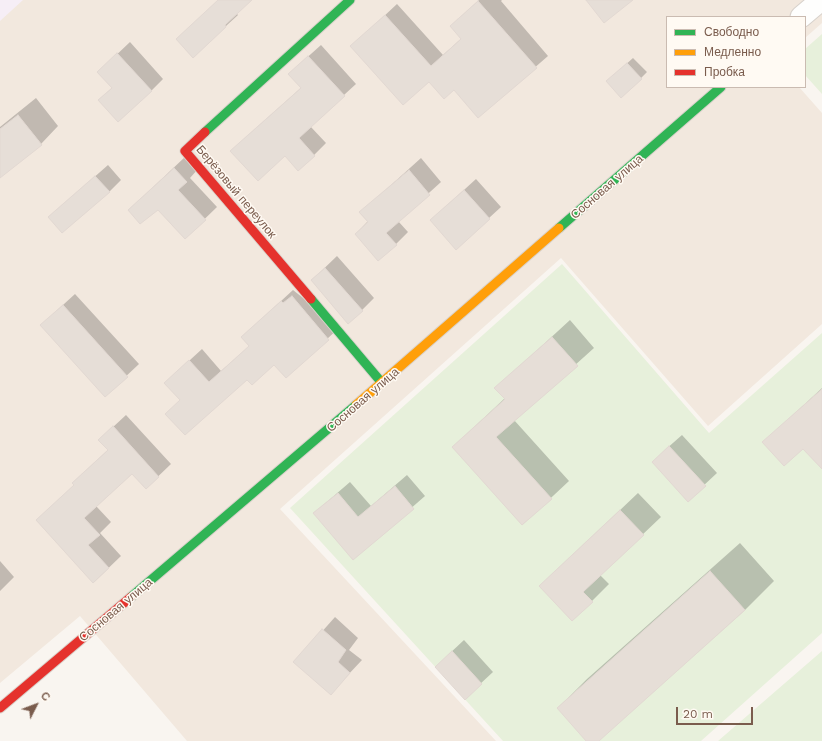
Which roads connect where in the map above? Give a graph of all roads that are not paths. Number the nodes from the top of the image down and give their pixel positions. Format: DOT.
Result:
graph roads {
  1 [pos="350,0"];
  2 [pos="821,0"];
  3 [pos="802,16"];
  4 [pos="720,88"];
  5 [pos="382,383"];
  6 [pos="0,708"];
  1 -- 5 [label="street, Берёзовый переулок"];
  2 -- 3 [label="street"];
  4 -- 5 [label="street, Сосновая улица"];
  5 -- 6 [label="street, Сосновая улица"];
}
